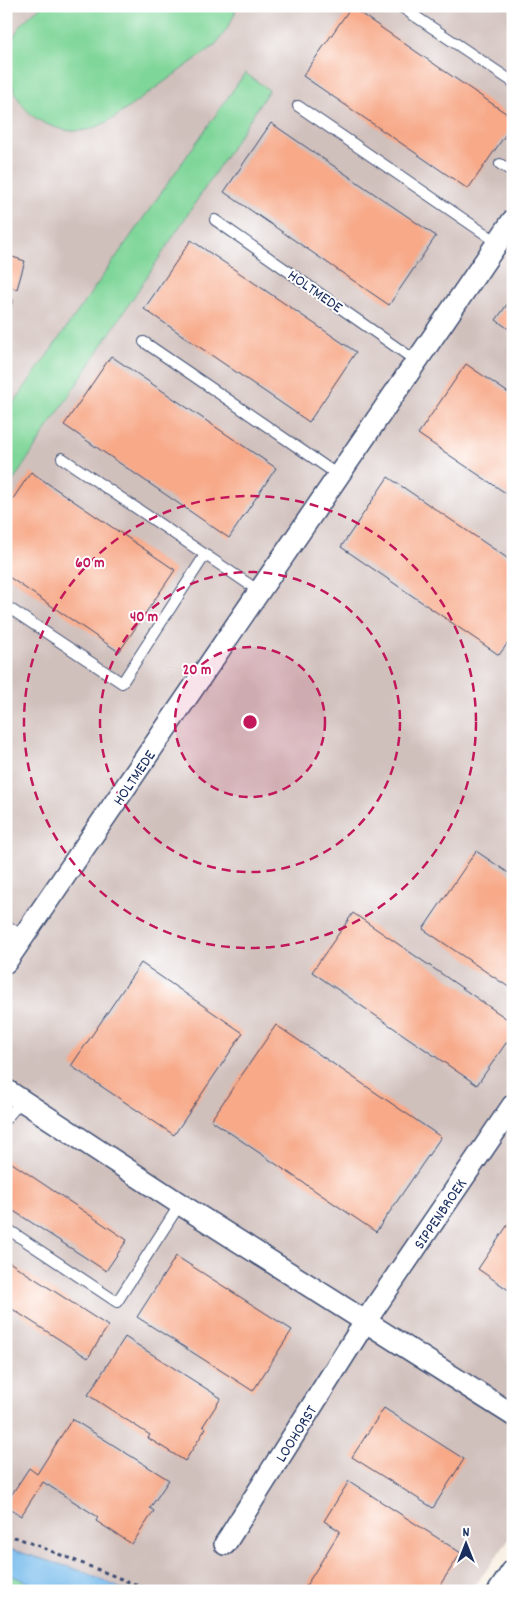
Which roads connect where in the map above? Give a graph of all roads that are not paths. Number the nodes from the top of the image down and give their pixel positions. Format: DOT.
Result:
graph roads {
  1 [pos="400,6"];
  2 [pos="415,11"];
  3 [pos="513,82"];
  4 [pos="298,106"];
  5 [pos="500,164"];
  6 [pos="513,172"];
  7 [pos="215,220"];
  8 [pos="513,220"];
  9 [pos="497,242"];
  10 [pos="144,342"];
  11 [pos="416,361"];
  12 [pos="62,458"];
  13 [pos="338,475"];
  14 [pos="205,555"];
  15 [pos="259,591"];
  16 [pos="6,606"];
  17 [pos="15,931"];
  18 [pos="6,962"];
  19 [pos="14,1095"];
  20 [pos="513,1105"];
  21 [pos="6,1119"];
  22 [pos="180,1204"];
  23 [pos="6,1228"];
  24 [pos="365,1322"];
  25 [pos="513,1415"];
  26 [pos="225,1544"];
  27 [pos="513,1570"];
  28 [pos="499,1591"];
  1 -- 2 [label="lane"];
  2 -- 3 [label="lane"];
  4 -- 9 [label="lane"];
  5 -- 6 [label="lane"];
  7 -- 11 [label="lane, HOLTMEDE"];
  8 -- 9 [label="street, HOLTMEDE"];
  9 -- 11 [label="street, HOLTMEDE"];
  10 -- 13 [label="lane"];
  11 -- 13 [label="street, HOLTMEDE"];
  12 -- 14 [label="lane"];
  13 -- 15 [label="street, HOLTMEDE"];
  14 -- 15 [label="lane"];
  14 -- 16 [label="lane"];
  15 -- 17 [label="street, HOLTMEDE"];
  17 -- 18 [label="street, HOLTMEDE"];
  19 -- 21 [label="lane"];
  19 -- 22 [label="street"];
  20 -- 24 [label="street, SIPPENBROEK"];
  22 -- 23 [label="lane"];
  22 -- 24 [label="street"];
  24 -- 25 [label="street"];
  24 -- 26 [label="street, LOOHORST"];
  27 -- 28 [label="street"];
}
